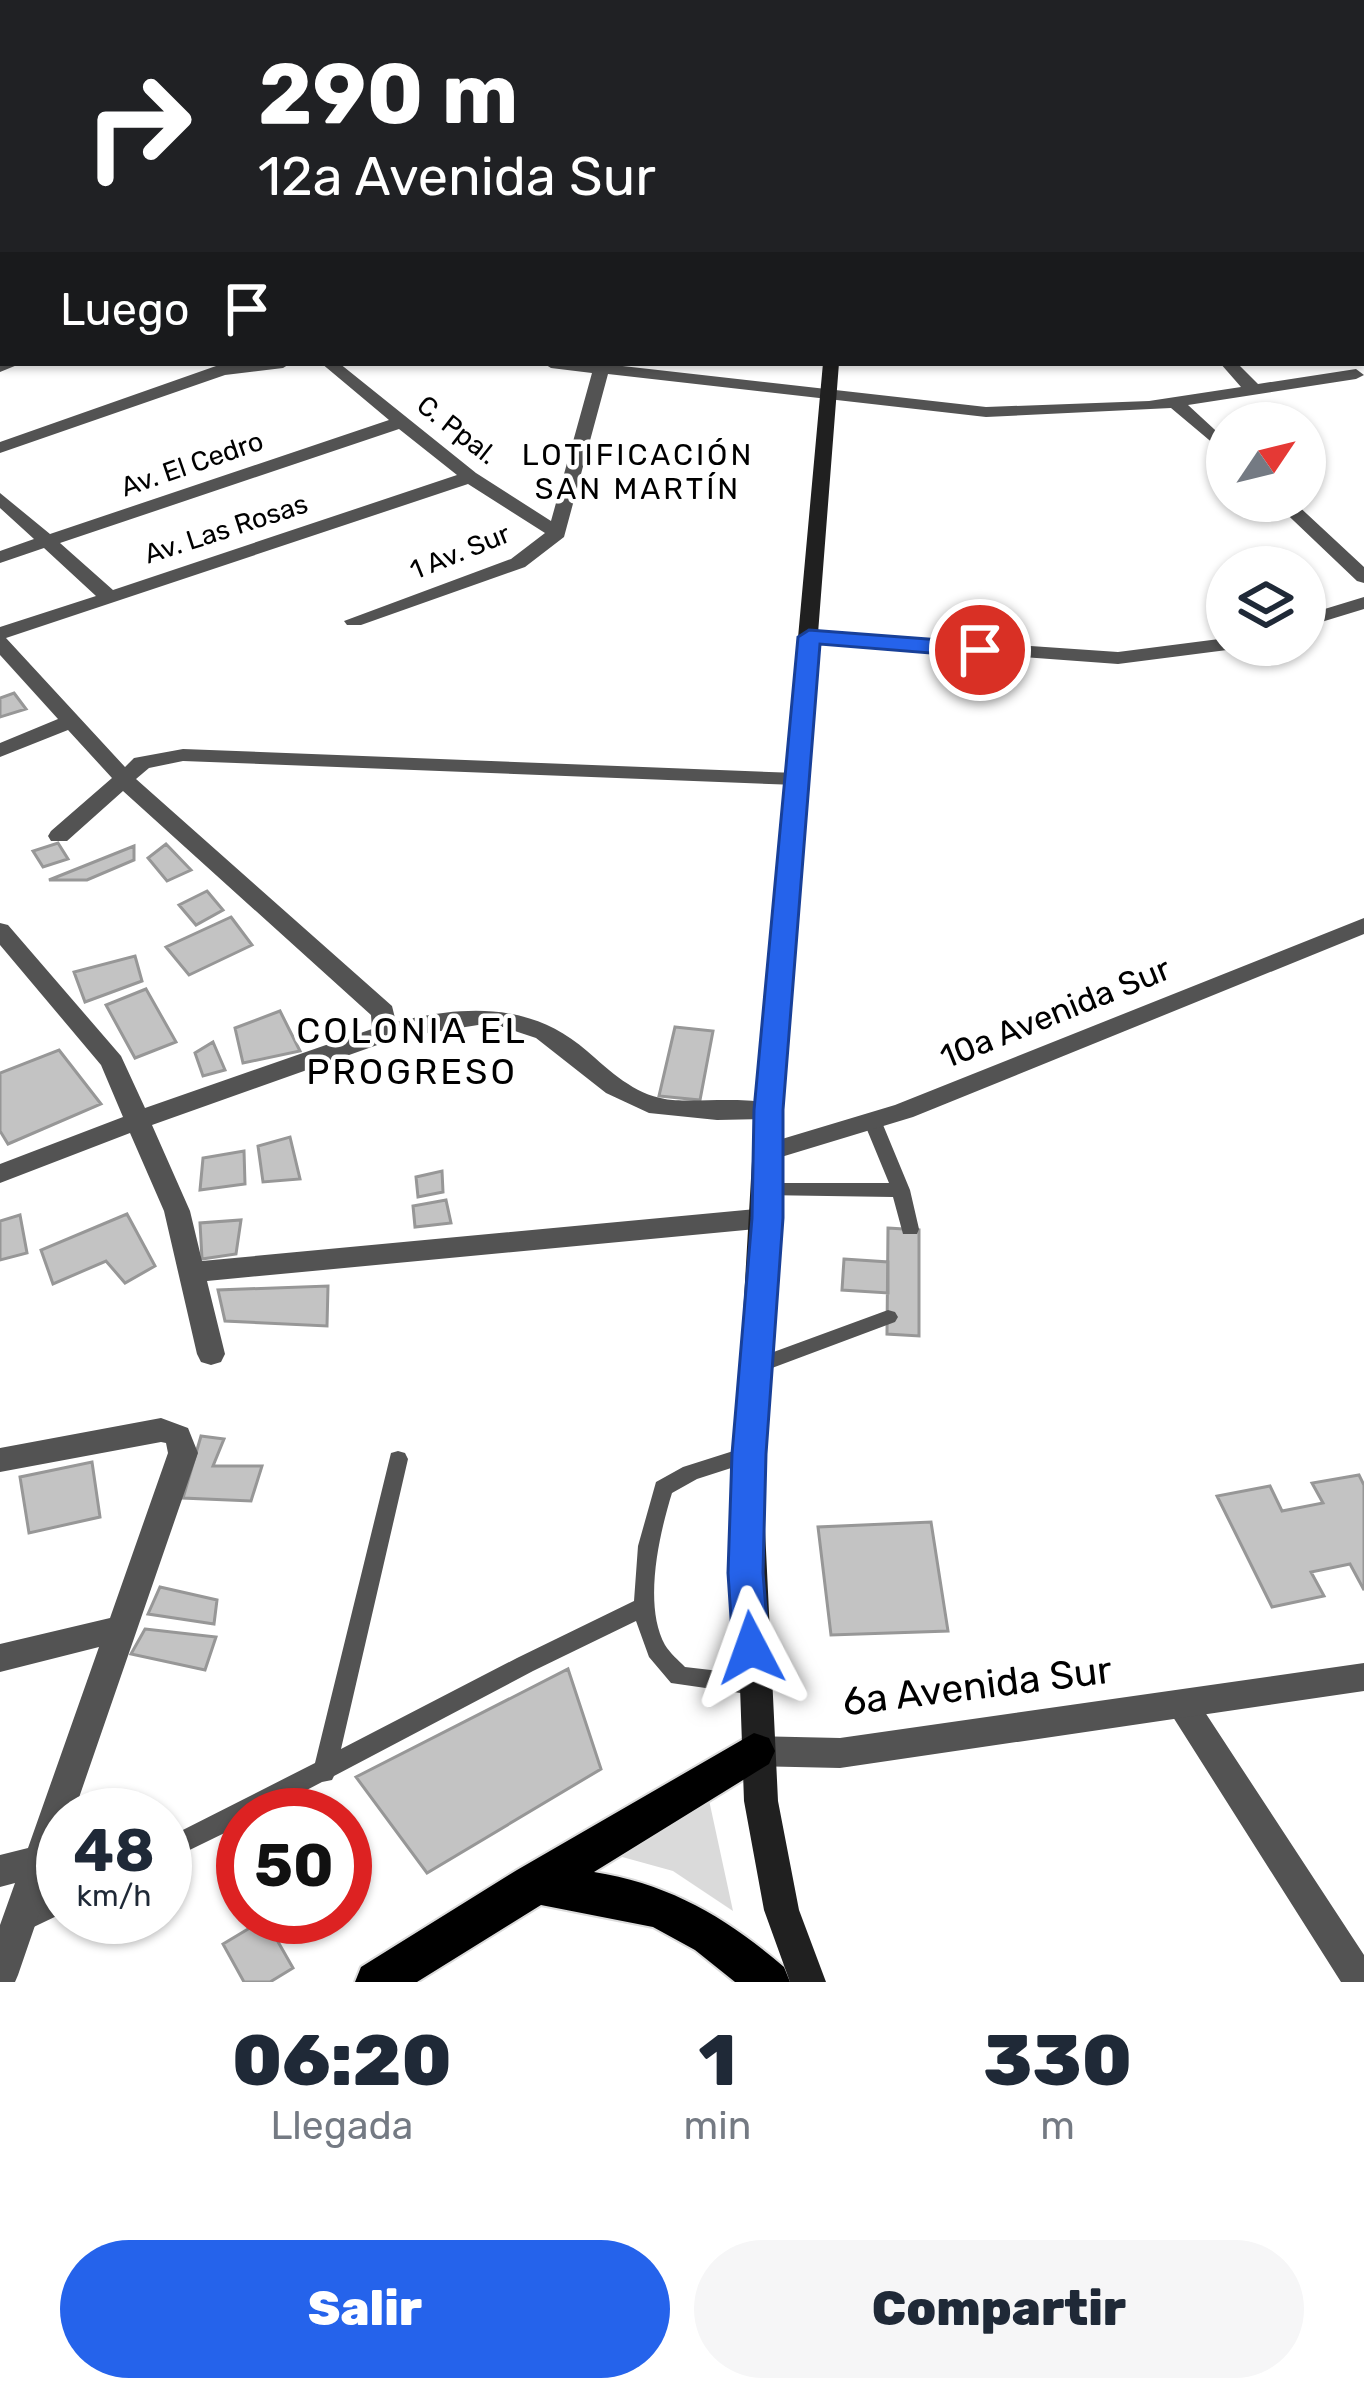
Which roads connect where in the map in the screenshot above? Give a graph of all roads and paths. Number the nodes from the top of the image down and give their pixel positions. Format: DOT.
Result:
graph roads {
  1 [pos="257,366"];
  2 [pos="333,366"];
  3 [pos="576,366"];
  4 [pos="831,366"];
  5 [pos="1231,366"];
  6 [pos="601,369"];
  7 [pos="1356,374"];
  8 [pos="1254,390"];
  9 [pos="827,396"];
  10 [pos="1175,402"];
  11 [pos="402,422"];
  12 [pos="1206,431"];
  13 [pos="0,448"];
  14 [pos="470,477"];
  15 [pos="0,497"];
  16 [pos="1305,522"];
  17 [pos="557,532"];
  18 [pos="47,541"];
  19 [pos="0,557"];
  20 [pos="1364,577"];
  21 [pos="109,597"];
  22 [pos="1364,603"];
  23 [pos="1326,615"];
  24 [pos="354,621"];
  25 [pos="0,634"];
  26 [pos="809,637"];
  27 [pos="0,644"];
  28 [pos="1206,647"];
  29 [pos="72,721"];
  30 [pos="0,751"];
  31 [pos="125,779"];
  32 [pos="797,779"];
  33 [pos="59,836"];
  34 [pos="1364,925"];
  35 [pos="0,930"];
  36 [pos="385,1033"];
  37 [pos="768,1110"];
  38 [pos="140,1118"];
  39 [pos="872,1120"];
  40 [pos="768,1152"];
  41 [pos="0,1174"];
  42 [pos="901,1190"];
  43 [pos="768,1204"];
  44 [pos="910,1229"];
  45 [pos="193,1272"];
  46 [pos="888,1317"];
  47 [pos="211,1354"];
  48 [pos="756,1366"];
  49 [pos="749,1454"];
  50 [pos="398,1459"];
  51 [pos="0,1460"];
  52 [pos="646,1606"];
  53 [pos="122,1628"];
  54 [pos="0,1658"];
  55 [pos="1364,1677"];
  56 [pos="754,1685"];
  57 [pos="1184,1707"];
  58 [pos="754,1751"];
  59 [pos="324,1773"];
  60 [pos="66,1788"];
  61 [pos="192,1838"];
  62 [pos="36,1861"];
  63 [pos="0,1871"];
  64 [pos="36,1874"];
  65 [pos="532,1884"];
  66 [pos="36,1914"];
  67 [pos="18,1923"];
  68 [pos="0,1975"];
  69 [pos="377,1982"];
  70 [pos="768,1982"];
  71 [pos="808,1982"];
  72 [pos="1361,1982"];
  1 -- 13 [label="street"];
  2 -- 11 [label="street, C. Ppal."];
  3 -- 6 [label="street"];
  4 -- 9 [label="main road"];
  5 -- 8 [label="street"];
  6 -- 9 [label="street"];
  6 -- 17 [label="street, 1 Av. Sur"];
  7 -- 8 [label="street"];
  8 -- 10 [label="street"];
  9 -- 10 [label="street"];
  9 -- 26 [label="main road"];
  10 -- 12 [label="street"];
  11 -- 14 [label="street, C. Ppal."];
  11 -- 18 [label="street, Av. El Cedro"];
  14 -- 17 [label="street, C. Ppal."];
  14 -- 21 [label="street, Av. Las Rosas"];
  15 -- 18 [label="street"];
  16 -- 20 [label="street"];
  17 -- 24 [label="street, 1 Av. Sur"];
  18 -- 19 [label="street, Av. El Cedro"];
  18 -- 21 [label="street"];
  21 -- 25 [label="street, Av. Las Rosas"];
  22 -- 23 [label="street"];
  26 -- 28 [label="street"];
  26 -- 32 [label="main road"];
  27 -- 29 [label="street"];
  29 -- 30 [label="street"];
  29 -- 31 [label="street"];
  31 -- 32 [label="street"];
  31 -- 33 [label="street"];
  31 -- 36 [label="street"];
  32 -- 37 [label="main road"];
  34 -- 39 [label="street, 10a Avenida Sur"];
  35 -- 38 [label="street"];
  36 -- 37 [label="street"];
  36 -- 38 [label="street"];
  37 -- 40 [label="main road"];
  38 -- 41 [label="street"];
  38 -- 45 [label="street"];
  39 -- 40 [label="street, 10a Avenida Sur"];
  39 -- 42 [label="lane"];
  40 -- 43 [label="main road"];
  42 -- 43 [label="lane"];
  42 -- 44 [label="lane"];
  43 -- 45 [label="street"];
  43 -- 48 [label="main road"];
  45 -- 47 [label="street"];
  46 -- 48 [label="lane"];
  48 -- 49 [label="main road"];
  49 -- 52 [label="lane"];
  49 -- 56 [label="main road"];
  50 -- 59 [label="lane"];
  51 -- 53 [label="street"];
  52 -- 56 [label="lane"];
  52 -- 59 [label="lane"];
  53 -- 54 [label="street"];
  53 -- 60 [label="street"];
  55 -- 57 [label="street, 6a Avenida Sur"];
  56 -- 58 [label="main road"];
  57 -- 58 [label="street, 6a Avenida Sur"];
  57 -- 72 [label="street"];
  58 -- 65 [label="main road"];
  58 -- 71 [label="main road"];
  59 -- 61 [label="lane"];
  62 -- 63 [label="street"];
  64 -- 67 [label="street"];
  65 -- 69 [label="main road"];
  65 -- 70 [label="main road"];
  66 -- 67 [label="lane"];
  67 -- 68 [label="street"];
}
